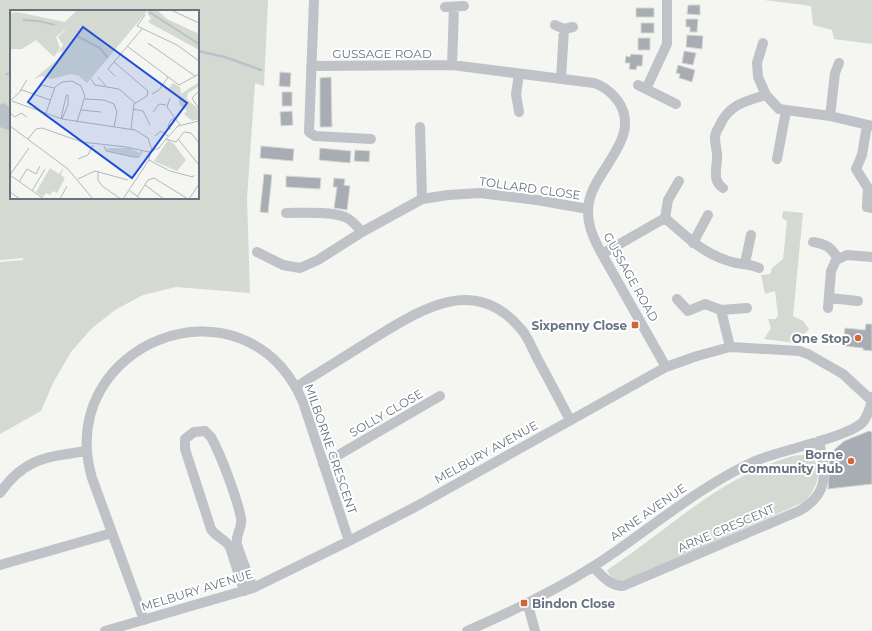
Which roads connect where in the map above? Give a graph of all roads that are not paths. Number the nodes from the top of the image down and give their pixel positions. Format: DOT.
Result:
graph roads {
  1 [pos="314,0"];
  2 [pos="667,0"];
  3 [pos="464,6"];
  4 [pos="564,27"];
  5 [pos="762,43"];
  6 [pos="839,63"];
  7 [pos="452,65"];
  8 [pos="311,66"];
  9 [pos="519,74"];
  10 [pos="561,78"];
  11 [pos="766,95"];
  12 [pos="676,104"];
  13 [pos="786,111"];
  14 [pos="519,112"];
  15 [pos="830,116"];
  16 [pos="869,125"];
  17 [pos="420,127"];
  18 [pos="371,139"];
  19 [pos="777,159"];
  20 [pos="679,181"];
  21 [pos="723,188"];
  22 [pos="422,200"];
  23 [pos="872,208"];
  24 [pos="588,209"];
  25 [pos="286,213"];
  26 [pos="708,215"];
  27 [pos="665,218"];
  28 [pos="362,232"];
  29 [pos="751,235"];
  30 [pos="812,242"];
  31 [pos="693,243"];
  32 [pos="257,252"];
  33 [pos="602,254"];
  34 [pos="872,257"];
  35 [pos="838,259"];
  36 [pos="745,263"];
  37 [pos="759,268"];
  38 [pos="677,299"];
  39 [pos="858,301"];
  40 [pos="746,308"];
  41 [pos="721,310"];
  42 [pos="730,347"];
  43 [pos="666,367"];
  44 [pos="296,387"];
  45 [pos="440,396"];
  46 [pos="872,398"];
  47 [pos="869,418"];
  48 [pos="570,420"];
  49 [pos="819,440"];
  50 [pos="86,451"];
  51 [pos="323,464"];
  52 [pos="0,494"];
  53 [pos="112,533"];
  54 [pos="349,541"];
  55 [pos="0,565"];
  56 [pos="593,566"];
  57 [pos="248,589"];
  58 [pos="528,605"];
  59 [pos="144,620"];
  60 [pos="105,631"];
  61 [pos="467,631"];
  62 [pos="535,631"];
  1 -- 8 [label="street"];
  2 -- 12 [label="street"];
  3 -- 7 [label="street"];
  4 -- 10 [label="street"];
  5 -- 11 [label="street"];
  6 -- 15 [label="street"];
  7 -- 8 [label="street, GUSSAGE ROAD"];
  7 -- 9 [label="street, GUSSAGE ROAD"];
  8 -- 18 [label="street"];
  9 -- 10 [label="street, GUSSAGE ROAD"];
  9 -- 14 [label="street"];
  10 -- 24 [label="street, GUSSAGE ROAD"];
  11 -- 13 [label="street"];
  11 -- 21 [label="street"];
  13 -- 15 [label="street"];
  13 -- 19 [label="street"];
  15 -- 16 [label="street"];
  16 -- 23 [label="street"];
  17 -- 22 [label="street"];
  20 -- 27 [label="street"];
  22 -- 24 [label="street, TOLLARD CLOSE"];
  22 -- 28 [label="street, TOLLARD CLOSE"];
  24 -- 33 [label="street, GUSSAGE ROAD"];
  25 -- 28 [label="street"];
  26 -- 31 [label="street"];
  27 -- 31 [label="street"];
  27 -- 33 [label="street"];
  28 -- 32 [label="street, TOLLARD CLOSE"];
  29 -- 36 [label="street"];
  30 -- 35 [label="street"];
  31 -- 36 [label="street"];
  33 -- 43 [label="street, GUSSAGE ROAD"];
  34 -- 35 [label="street"];
  35 -- 39 [label="street"];
  36 -- 37 [label="street"];
  38 -- 41 [label="street"];
  40 -- 41 [label="street"];
  41 -- 42 [label="street"];
  42 -- 43 [label="street, MELBURY AVENUE"];
  42 -- 46 [label="street, MELBURY AVENUE"];
  43 -- 48 [label="street, MELBURY AVENUE"];
  44 -- 48 [label="street"];
  44 -- 50 [label="street, MILBORNE CRESCENT"];
  44 -- 51 [label="street, MILBORNE CRESCENT"];
  45 -- 51 [label="street, SOLLY CLOSE"];
  46 -- 47 [label="street"];
  47 -- 49 [label="street, ARNE AVENUE"];
  48 -- 54 [label="street, MELBURY AVENUE"];
  49 -- 56 [label="street, ARNE AVENUE"];
  49 -- 56 [label="street, ARNE CRESCENT"];
  50 -- 52 [label="street"];
  50 -- 53 [label="street, MILBORNE CRESCENT"];
  51 -- 54 [label="street, MILBORNE CRESCENT"];
  53 -- 55 [label="street"];
  53 -- 59 [label="street, MILBORNE CRESCENT"];
  54 -- 57 [label="street, MELBURY AVENUE"];
  56 -- 58 [label="street, ARNE AVENUE"];
  57 -- 57 [label="street"];
  57 -- 59 [label="street, MELBURY AVENUE"];
  58 -- 61 [label="street, ARNE AVENUE"];
  58 -- 62 [label="street"];
  59 -- 60 [label="street, MELBURY AVENUE"];
}
